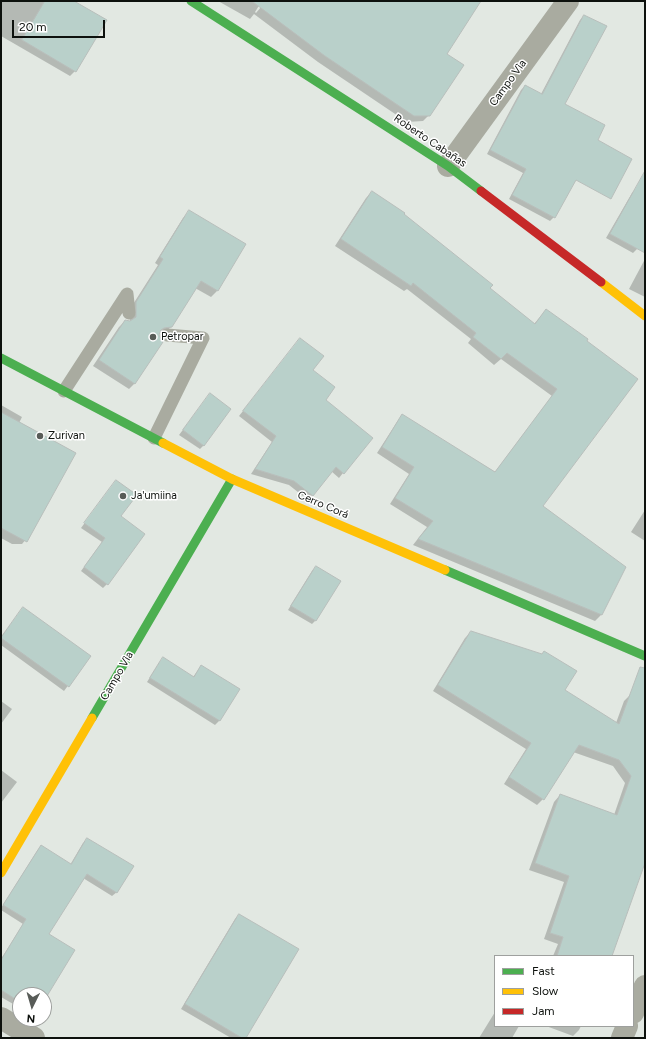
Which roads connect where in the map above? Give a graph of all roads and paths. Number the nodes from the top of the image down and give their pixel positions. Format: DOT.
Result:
graph roads {
  1 [pos="191,1"];
  2 [pos="568,1"];
  3 [pos="448,166"];
  4 [pos="129,314"];
  5 [pos="645,316"];
  6 [pos="166,335"];
  7 [pos="1,358"];
  8 [pos="64,391"];
  9 [pos="154,438"];
  10 [pos="232,479"];
  11 [pos="645,656"];
  12 [pos="1,873"];
  13 [pos="645,986"];
  14 [pos="634,1011"];
  15 [pos="1,1018"];
  16 [pos="627,1027"];
  17 [pos="34,1038"];
  18 [pos="622,1038"];
  1 -- 3 [label="street, Roberto Cabañas"];
  2 -- 3 [label="street, Campo Vìa"];
  3 -- 5 [label="street, Roberto Cabañas"];
  4 -- 8 [label="lane"];
  6 -- 9 [label="lane"];
  7 -- 8 [label="street, Cerro Corá"];
  8 -- 9 [label="street, Cerro Corá"];
  9 -- 10 [label="street, Cerro Corá"];
  10 -- 11 [label="street, Cerro Corá"];
  10 -- 12 [label="street, Campo Vìa"];
  13 -- 14 [label="street"];
  15 -- 17 [label="street"];
  16 -- 18 [label="street"];
}
